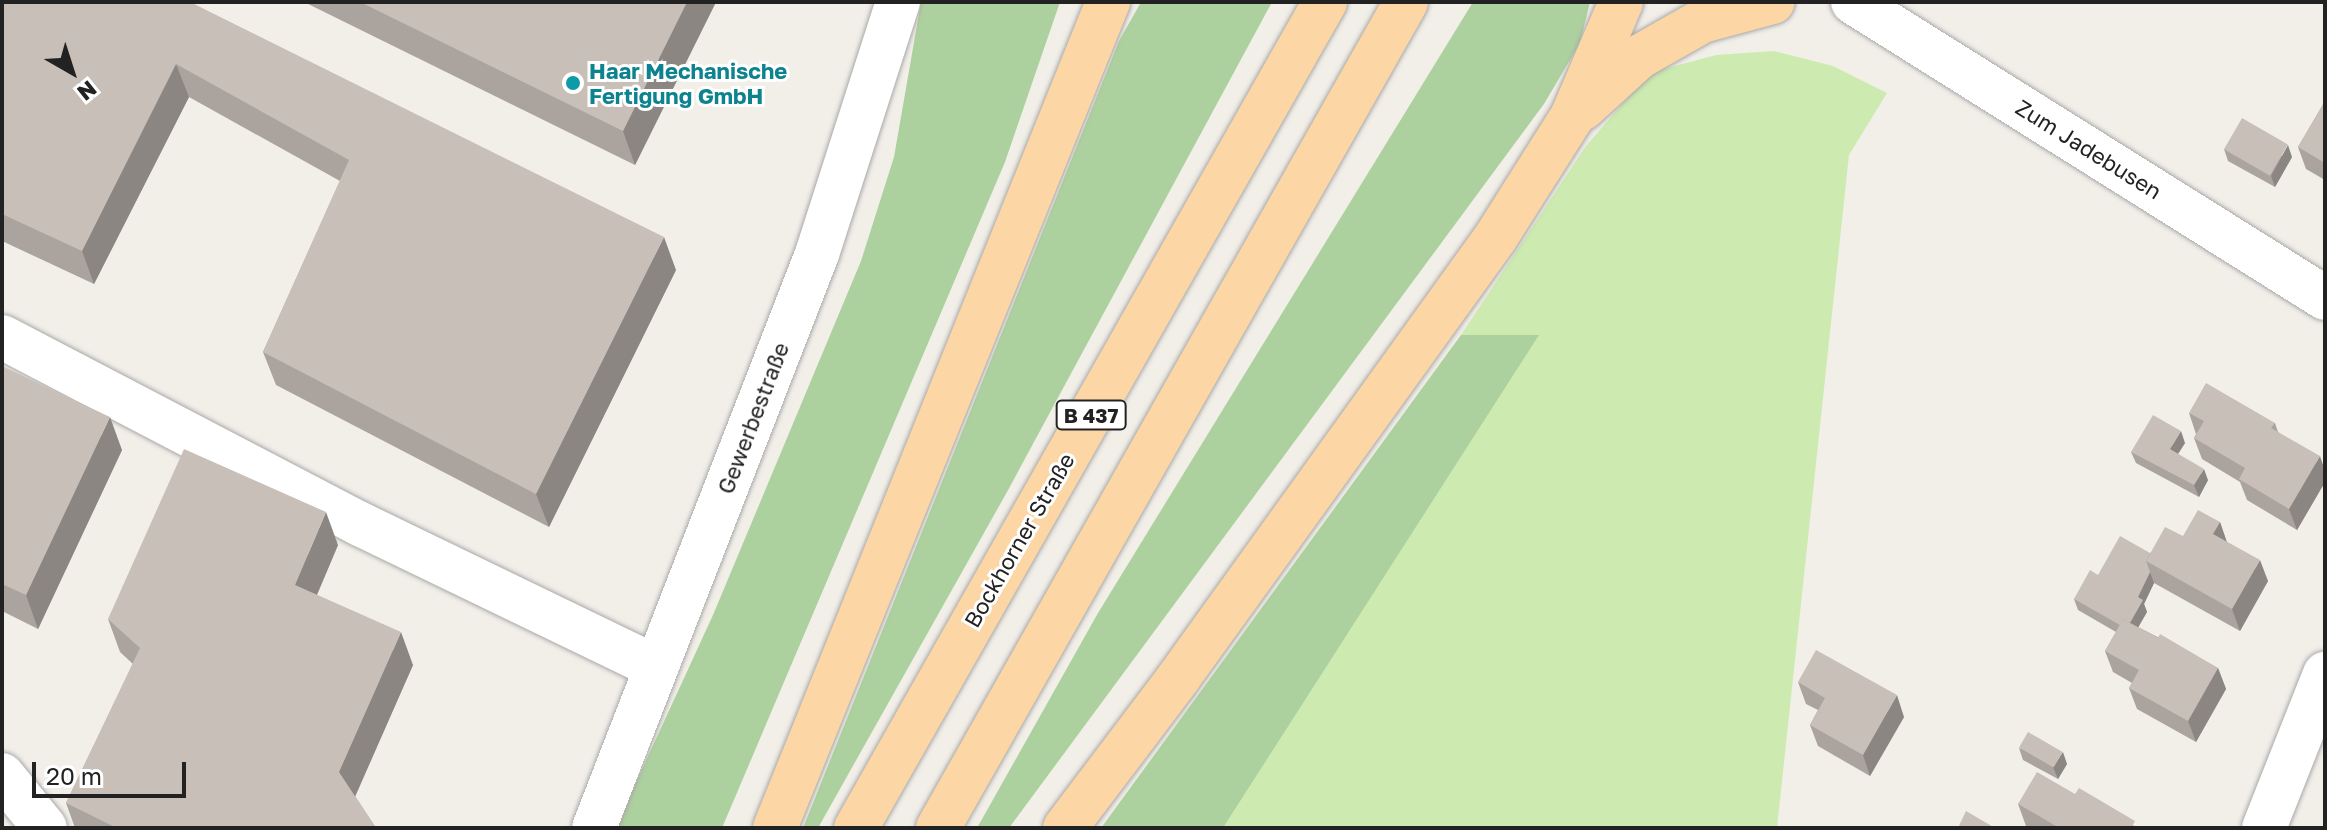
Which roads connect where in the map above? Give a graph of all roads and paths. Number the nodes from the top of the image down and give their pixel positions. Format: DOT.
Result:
graph roads {
  1 [pos="898,2"];
  2 [pos="1108,2"];
  3 [pos="1325,2"];
  4 [pos="1406,2"];
  5 [pos="1621,2"];
  6 [pos="1773,2"];
  7 [pos="1853,2"];
  8 [pos="1572,117"];
  9 [pos="2325,298"];
  10 [pos="2,337"];
  11 [pos="656,667"];
  12 [pos="2325,674"];
  13 [pos="2,775"];
  14 [pos="45,828"];
  15 [pos="594,828"];
  16 [pos="775,828"];
  17 [pos="856,828"];
  18 [pos="938,828"];
  19 [pos="1065,828"];
  20 [pos="2264,828"];
  1 -- 11 [label="street, Gewerbestraße"];
  2 -- 16 [label="main road"];
  3 -- 17 [label="main road, Bockhorner Straße / B 437"];
  4 -- 18 [label="main road, B 437"];
  5 -- 8 [label="main road"];
  6 -- 8 [label="main road"];
  7 -- 9 [label="street, Zum Jadebusen"];
  8 -- 19 [label="main road"];
  10 -- 11 [label="street"];
  11 -- 15 [label="street, Gewerbestraße"];
  12 -- 20 [label="street"];
  13 -- 14 [label="street"];
}
